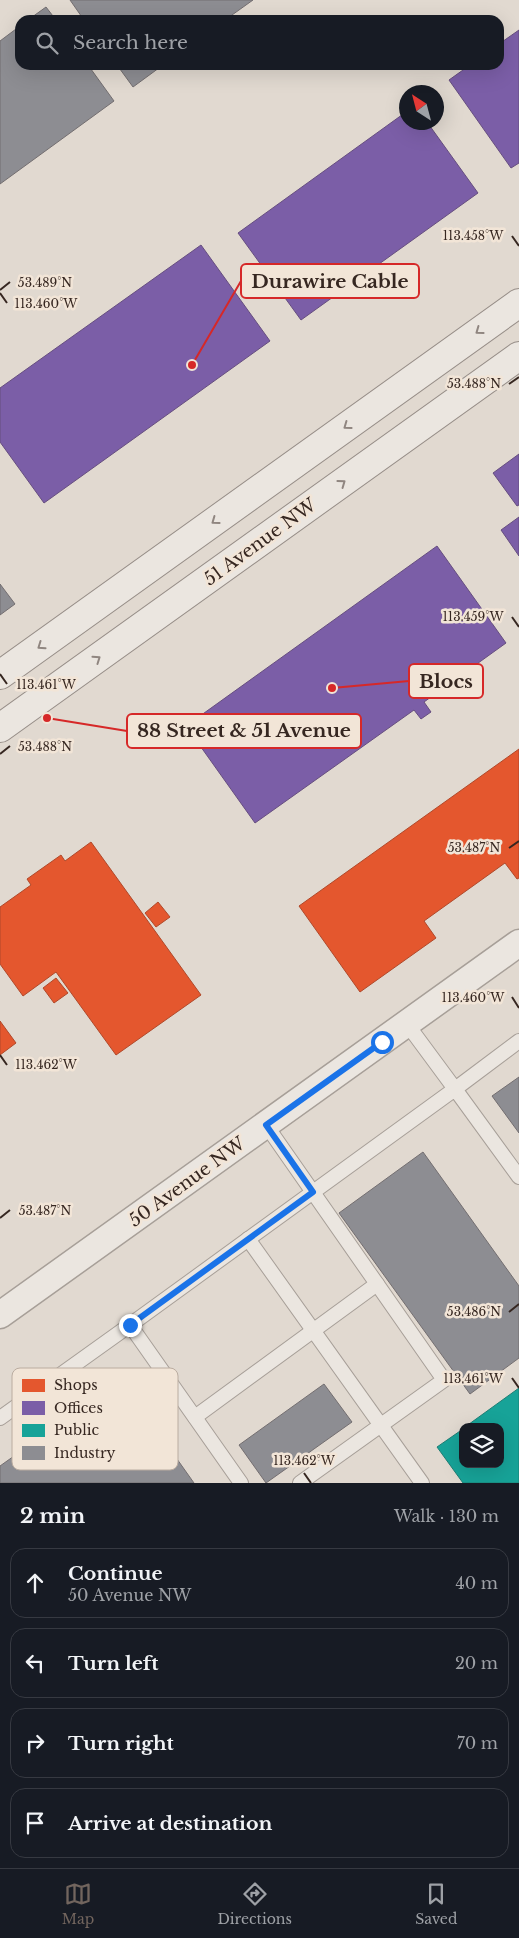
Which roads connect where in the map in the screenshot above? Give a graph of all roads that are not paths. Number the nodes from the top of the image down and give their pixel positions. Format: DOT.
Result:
graph roads {
  1 [pos="519,303"];
  2 [pos="519,356"];
  3 [pos="0,675"];
  4 [pos="0,728"];
  5 [pos="519,943"];
  6 [pos="407,1024"];
  7 [pos="519,1041"];
  8 [pos="454,1089"];
  9 [pos="266,1125"];
  10 [pos="519,1177"];
  11 [pos="313,1192"];
  12 [pos="248,1239"];
  13 [pos="377,1284"];
  14 [pos="0,1315"];
  15 [pos="130,1325"];
  16 [pos="313,1331"];
  17 [pos="70,1368"];
  18 [pos="160,1368"];
  19 [pos="178,1394"];
  20 [pos="12,1409"];
  21 [pos="194,1417"];
  22 [pos="0,1418"];
  23 [pos="380,1425"];
  24 [pos="242,1483"];
  25 [pos="300,1483"];
  26 [pos="422,1483"];
  1 -- 3 [label="main road, one-way"];
  4 -- 2 [label="main road, 51 Avenue NW, one-way"];
  5 -- 6 [label="street, 50 Avenue NW"];
  6 -- 8 [label="lane"];
  6 -- 9 [label="street, 50 Avenue NW"];
  7 -- 8 [label="lane"];
  8 -- 10 [label="lane"];
  8 -- 11 [label="lane"];
  9 -- 11 [label="lane"];
  9 -- 14 [label="street, 50 Avenue NW"];
  11 -- 12 [label="lane"];
  11 -- 13 [label="lane"];
  12 -- 15 [label="lane"];
  12 -- 16 [label="lane"];
  13 -- 16 [label="lane"];
  13 -- 23 [label="lane"];
  15 -- 17 [label="lane"];
  15 -- 18 [label="lane"];
  16 -- 21 [label="lane"];
  16 -- 23 [label="lane"];
  19 -- 21 [label="lane"];
  20 -- 22 [label="lane"];
  21 -- 24 [label="lane"];
  23 -- 25 [label="lane"];
  23 -- 26 [label="lane"];
}
